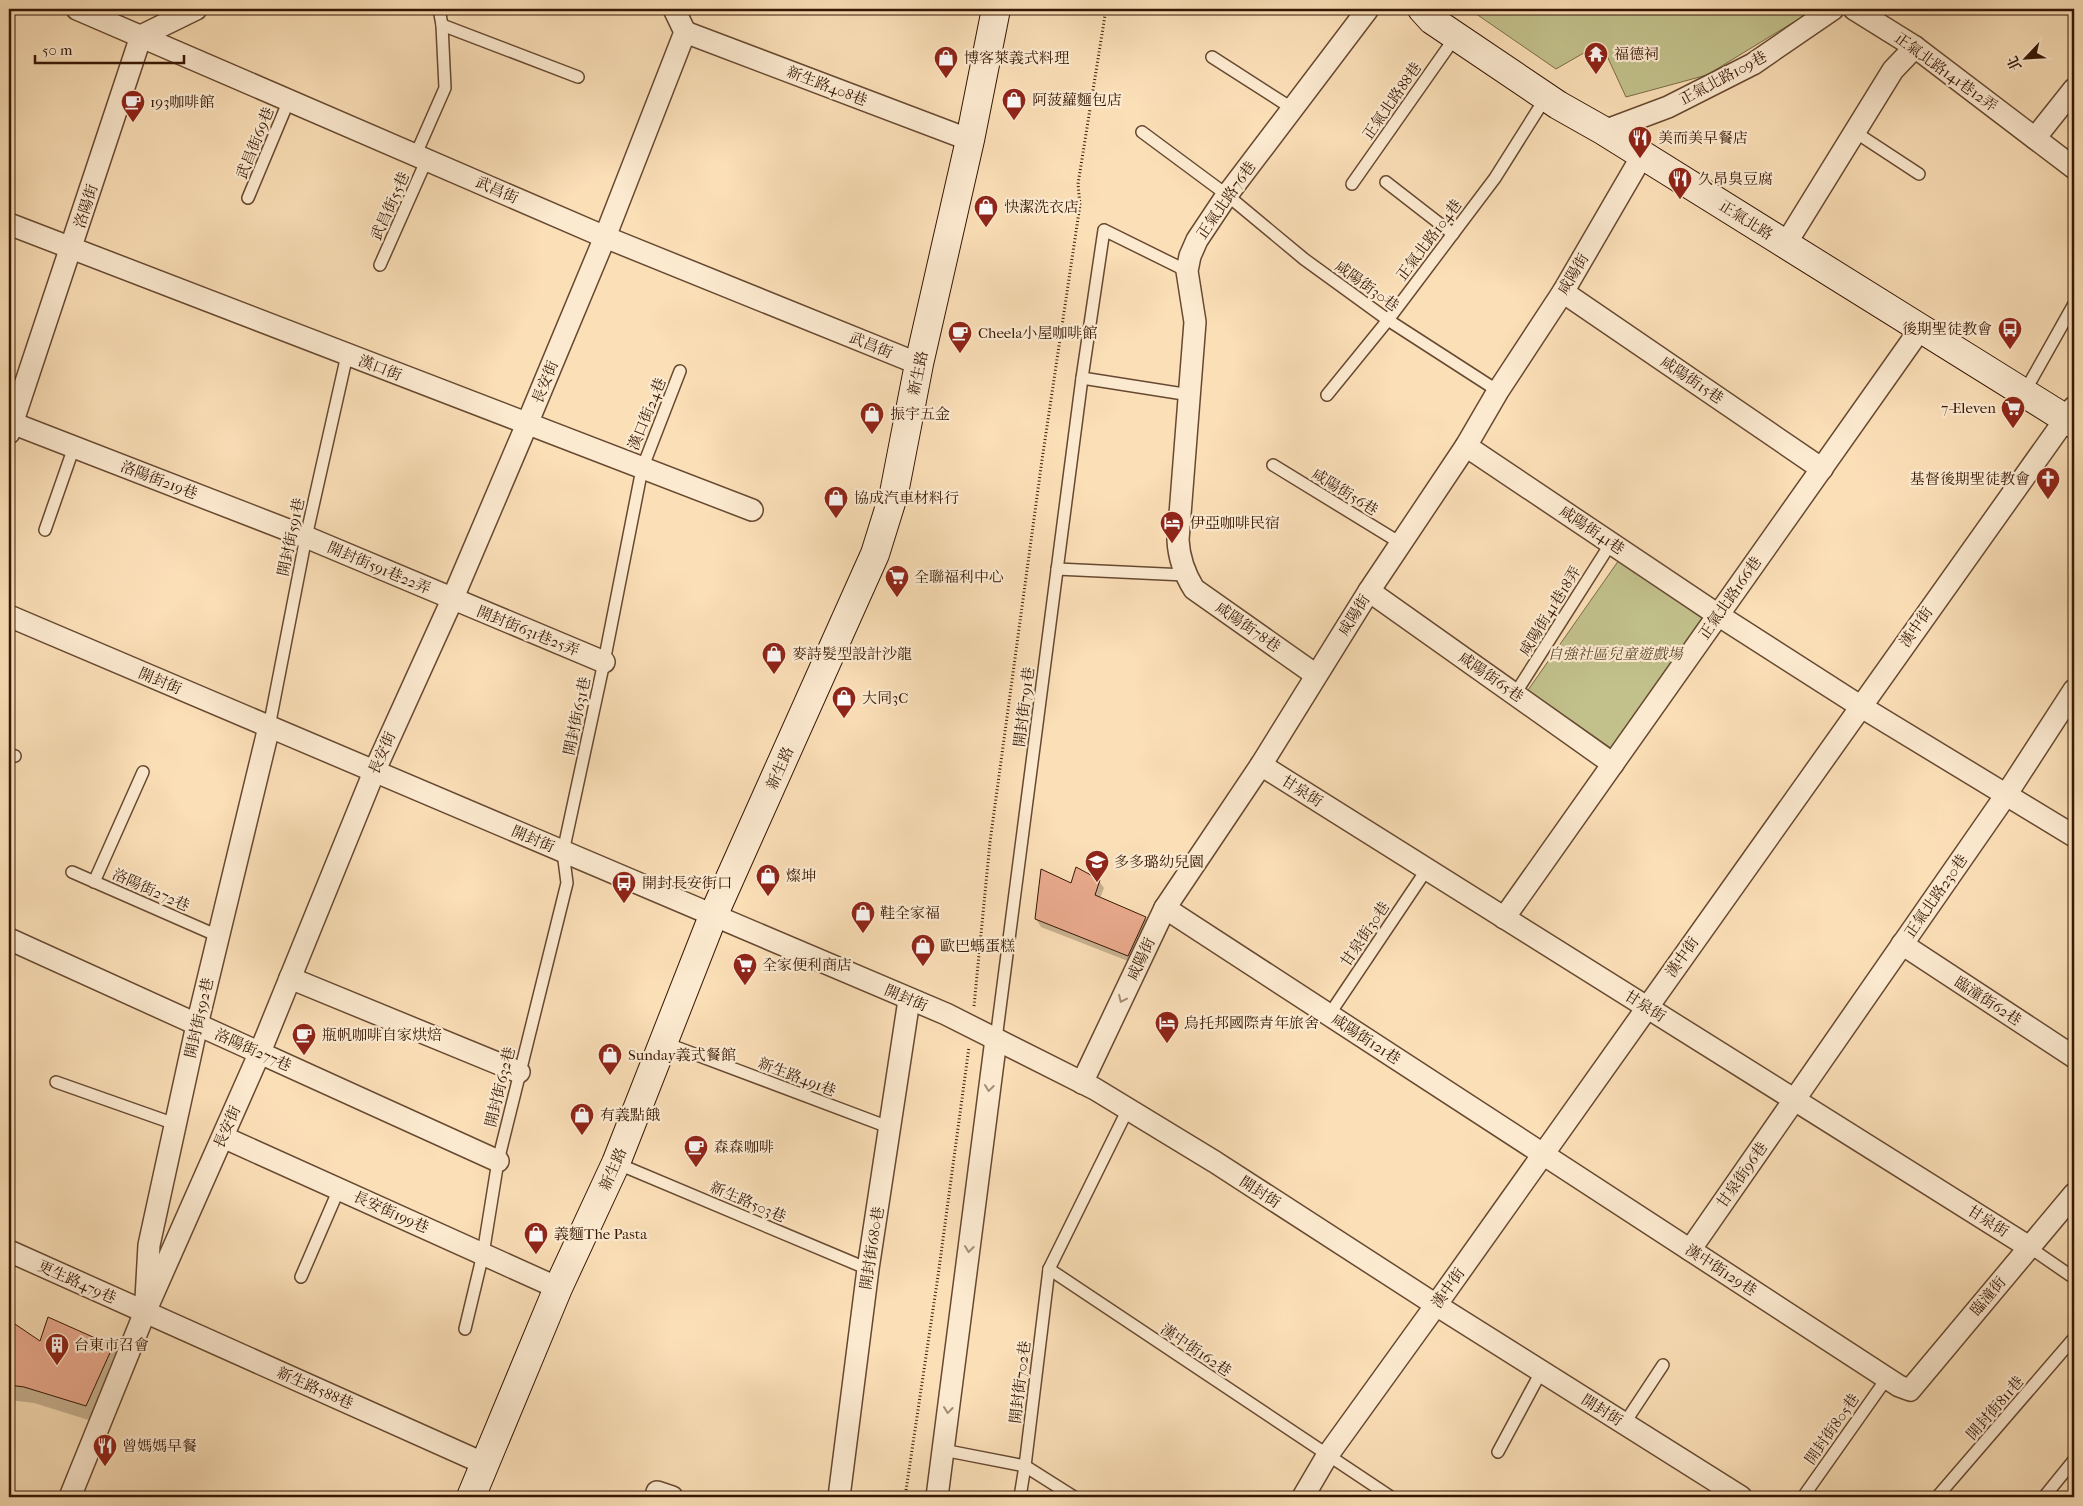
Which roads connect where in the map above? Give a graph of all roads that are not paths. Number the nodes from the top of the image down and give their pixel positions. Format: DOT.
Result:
graph roads {
  1 [pos="77,9"];
  2 [pos="196,9"];
  3 [pos="439,9"];
  4 [pos="674,9"];
  5 [pos="996,9"];
  6 [pos="1368,9"];
  7 [pos="1422,9"];
  8 [pos="1833,9"];
  9 [pos="1854,9"];
  10 [pos="442,25"];
  11 [pos="685,32"];
  12 [pos="141,36"];
  13 [pos="1456,36"];
  14 [pos="1915,46"];
  15 [pos="1212,57"];
  16 [pos="578,77"];
  17 [pos="2074,89"];
  18 [pos="1546,98"];
  19 [pos="289,100"];
  20 [pos="1293,108"];
  21 [pos="1604,131"];
  22 [pos="1142,132"];
  23 [pos="1855,132"];
  24 [pos="2035,138"];
  25 [pos="970,140"];
  26 [pos="1642,156"];
  27 [pos="421,157"];
  28 [pos="2074,168"];
  29 [pos="1919,174"];
  30 [pos="1386,182"];
  31 [pos="1352,184"];
  32 [pos="1227,195"];
  33 [pos="248,198"];
  34 [pos="9,224"];
  35 [pos="1453,234"];
  36 [pos="605,237"];
  37 [pos="1786,245"];
  38 [pos="72,249"];
  39 [pos="380,265"];
  40 [pos="1187,271"];
  41 [pos="1563,292"];
  42 [pos="2074,304"];
  43 [pos="1388,320"];
  44 [pos="1921,328"];
  45 [pos="348,355"];
  46 [pos="919,364"];
  47 [pos="680,371"];
  48 [pos="1082,378"];
  49 [pos="1498,391"];
  50 [pos="2024,393"];
  51 [pos="1190,395"];
  52 [pos="1327,395"];
  53 [pos="2071,417"];
  54 [pos="527,424"];
  55 [pos="10,428"];
  56 [pos="1466,446"];
  57 [pos="74,447"];
  58 [pos="1273,465"];
  59 [pos="642,469"];
  60 [pos="1822,469"];
  61 [pos="752,510"];
  62 [pos="45,530"];
  63 [pos="306,537"];
  64 [pos="1611,543"];
  65 [pos="1402,544"];
  66 [pos="1057,569"];
  67 [pos="1185,575"];
  68 [pos="1369,591"];
  69 [pos="452,600"];
  70 [pos="1718,615"];
  71 [pos="9,616"];
  72 [pos="604,662"];
  73 [pos="1316,675"];
  74 [pos="2074,690"];
  75 [pos="1515,694"];
  76 [pos="1860,706"];
  77 [pos="269,727"];
  78 [pos="1613,764"];
  79 [pos="1261,765"];
  80 [pos="143,772"];
  81 [pos="374,772"];
  82 [pos="2006,795"];
  83 [pos="2074,836"];
  84 [pos="563,852"];
  85 [pos="1427,869"];
  86 [pos="72,872"];
  87 [pos="94,882"];
  88 [pos="1165,908"];
  89 [pos="714,916"];
  90 [pos="1504,918"];
  91 [pos="218,936"];
  92 [pos="9,939"];
  93 [pos="1902,944"];
  94 [pos="290,978"];
  95 [pos="909,1000"];
  96 [pos="1647,1007"];
  97 [pos="1329,1015"];
  98 [pos="197,1025"];
  99 [pos="996,1039"];
  100 [pos="665,1043"];
  101 [pos="260,1052"];
  102 [pos="2074,1057"];
  103 [pos="519,1072"];
  104 [pos="56,1082"];
  105 [pos="1082,1083"];
  106 [pos="1794,1100"];
  107 [pos="1128,1109"];
  108 [pos="175,1124"];
  109 [pos="890,1128"];
  110 [pos="223,1137"];
  111 [pos="1542,1155"];
  112 [pos="498,1161"];
  113 [pos="616,1162"];
  114 [pos="339,1189"];
  115 [pos="2074,1194"];
  116 [pos="2029,1247"];
  117 [pos="1690,1250"];
  118 [pos="9,1251"];
  119 [pos="483,1254"];
  120 [pos="868,1269"];
  121 [pos="1049,1269"];
  122 [pos="301,1277"];
  123 [pos="2074,1278"];
  124 [pos="558,1288"];
  125 [pos="1436,1305"];
  126 [pos="145,1312"];
  127 [pos="465,1329"];
  128 [pos="2074,1338"];
  129 [pos="1663,1365"];
  130 [pos="1541,1372"];
  131 [pos="1893,1382"];
  132 [pos="1624,1424"];
  133 [pos="942,1450"];
  134 [pos="1498,1452"];
  135 [pos="1327,1456"];
  136 [pos="2074,1460"];
  137 [pos="485,1464"];
  138 [pos="1025,1466"];
  139 [pos="70,1497"];
  140 [pos="471,1497"];
  141 [pos="839,1497"];
  142 [pos="937,1497"];
  143 [pos="1020,1497"];
  144 [pos="1074,1497"];
  145 [pos="1303,1497"];
  146 [pos="1392,1497"];
  147 [pos="1741,1497"];
  148 [pos="1803,1497"];
  149 [pos="1937,1497"];
  150 [pos="2044,1497"];
  1 -- 12 [label="street, 武昌街"];
  2 -- 12 [label="street"];
  3 -- 10 [label="lane, 武昌街55巷"];
  4 -- 11 [label="street"];
  5 -- 25 [label="street, 新生路"];
  6 -- 20 [label="street, 正氣北路76巷"];
  7 -- 13 [label="street, 正氣北路"];
  8 -- 21 [label="street, 正氣北路109巷"];
  9 -- 14 [label="street, 正氣北路141巷12弄"];
  10 -- 16 [label="lane"];
  10 -- 27 [label="lane, 武昌街55巷"];
  11 -- 25 [label="street, 新生路408巷"];
  11 -- 36 [label="street, 長安街"];
  12 -- 19 [label="street, 武昌街"];
  12 -- 38 [label="street, 洛陽街"];
  13 -- 18 [label="street, 正氣北路"];
  13 -- 31 [label="lane, 正氣北路88巷"];
  14 -- 23 [label="street"];
  14 -- 24 [label="street, 正氣北路141巷12弄"];
  15 -- 20 [label="lane"];
  17 -- 24 [label="street"];
  18 -- 21 [label="street, 正氣北路"];
  18 -- 35 [label="lane, 正氣北路104巷"];
  19 -- 27 [label="street, 武昌街"];
  19 -- 33 [label="lane, 武昌街69巷"];
  20 -- 32 [label="street, 正氣北路76巷"];
  21 -- 26 [label="street, 正氣北路"];
  22 -- 32 [label="lane, 咸陽街30巷"];
  23 -- 29 [label="lane"];
  23 -- 37 [label="street"];
  24 -- 28 [label="street, 正氣北路141巷12弄"];
  25 -- 46 [label="street, 新生路"];
  26 -- 37 [label="street, 正氣北路"];
  26 -- 41 [label="street, 咸陽街"];
  27 -- 36 [label="street, 武昌街"];
  27 -- 39 [label="lane, 武昌街55巷"];
  30 -- 35 [label="lane"];
  32 -- 40 [label="street, 正氣北路76巷"];
  32 -- 43 [label="lane, 咸陽街30巷"];
  34 -- 38 [label="street, 漢口街"];
  35 -- 43 [label="lane, 正氣北路104巷"];
  36 -- 46 [label="street, 武昌街"];
  36 -- 54 [label="street, 長安街"];
  37 -- 44 [label="street, 正氣北路"];
  38 -- 45 [label="street, 漢口街"];
  38 -- 55 [label="street, 洛陽街"];
  40 -- 48 [label="lane, 開封街791巷"];
  40 -- 51 [label="street, 正氣北路76巷"];
  41 -- 49 [label="street, 咸陽街"];
  41 -- 60 [label="street, 咸陽街15巷"];
  42 -- 50 [label="lane"];
  43 -- 49 [label="lane, 咸陽街30巷"];
  43 -- 52 [label="lane, 正氣北路104巷"];
  44 -- 50 [label="street, 正氣北路"];
  44 -- 60 [label="street, 正氣北路166巷"];
  45 -- 54 [label="street, 漢口街"];
  45 -- 63 [label="lane, 開封街591巷"];
  46 -- 89 [label="street, 新生路"];
  47 -- 59 [label="lane, 漢口街24巷"];
  48 -- 51 [label="lane"];
  48 -- 66 [label="lane, 開封街791巷"];
  49 -- 56 [label="street, 咸陽街"];
  50 -- 53 [label="street, 正氣北路"];
  51 -- 67 [label="street, 正氣北路76巷"];
  53 -- 76 [label="street, 漢中街"];
  54 -- 59 [label="street, 漢口街"];
  54 -- 69 [label="street, 長安街"];
  55 -- 57 [label="street, 洛陽街219巷"];
  56 -- 64 [label="street, 咸陽街41巷"];
  56 -- 65 [label="street, 咸陽街"];
  57 -- 62 [label="lane"];
  57 -- 63 [label="street, 洛陽街219巷"];
  58 -- 65 [label="lane, 咸陽街56巷"];
  59 -- 61 [label="street, 漢口街"];
  59 -- 72 [label="lane, 開封街631巷"];
  60 -- 70 [label="street, 正氣北路166巷"];
  63 -- 69 [label="street, 開封街591巷22弄"];
  63 -- 77 [label="lane, 開封街591巷"];
  64 -- 70 [label="street, 咸陽街41巷"];
  64 -- 75 [label="lane, 咸陽街41巷18弄"];
  65 -- 68 [label="street, 咸陽街"];
  66 -- 67 [label="lane"];
  66 -- 99 [label="lane, 開封街791巷"];
  67 -- 73 [label="street, 咸陽街78巷"];
  68 -- 73 [label="street, 咸陽街"];
  68 -- 75 [label="street, 咸陽街65巷"];
  69 -- 72 [label="street, 開封街631巷25弄"];
  69 -- 81 [label="street, 長安街"];
  70 -- 76 [label="street, 咸陽街41巷"];
  70 -- 78 [label="street, 正氣北路166巷"];
  71 -- 77 [label="street, 開封街"];
  72 -- 84 [label="lane, 開封街631巷"];
  73 -- 79 [label="street, 咸陽街"];
  74 -- 82 [label="street, 正氣北路230巷"];
  75 -- 78 [label="street, 咸陽街65巷"];
  76 -- 82 [label="street, 咸陽街41巷"];
  76 -- 96 [label="street, 漢中街"];
  77 -- 81 [label="street, 開封街"];
  77 -- 91 [label="street, 開封街592巷"];
  78 -- 90 [label="street, 正氣北路166巷"];
  79 -- 85 [label="street, 甘泉街"];
  79 -- 88 [label="street, 咸陽街"];
  80 -- 87 [label="lane"];
  81 -- 84 [label="street, 開封街"];
  81 -- 94 [label="street, 長安街"];
  82 -- 83 [label="street, 咸陽街41巷"];
  82 -- 93 [label="street, 正氣北路230巷"];
  84 -- 89 [label="street, 開封街"];
  84 -- 103 [label="lane, 開封街632巷"];
  85 -- 90 [label="street, 甘泉街"];
  85 -- 97 [label="lane, 甘泉街30巷"];
  86 -- 87 [label="lane, 洛陽街272巷"];
  87 -- 91 [label="lane, 洛陽街272巷"];
  88 -- 97 [label="street, 咸陽街121巷"];
  88 -- 105 [label="street, 咸陽街, one-way"];
  89 -- 95 [label="street, 開封街"];
  89 -- 100 [label="street, 新生路"];
  90 -- 96 [label="street, 甘泉街"];
  91 -- 98 [label="street, 開封街592巷"];
  92 -- 98 [label="street, 洛陽街277巷"];
  93 -- 102 [label="street, 臨潼街62巷"];
  93 -- 106 [label="street, 正氣北路230巷"];
  94 -- 101 [label="street, 長安街"];
  94 -- 103 [label="street"];
  95 -- 99 [label="street, 開封街"];
  95 -- 109 [label="street, 開封街680巷"];
  96 -- 106 [label="street, 甘泉街"];
  96 -- 111 [label="street, 漢中街"];
  97 -- 111 [label="street, 咸陽街121巷"];
  98 -- 101 [label="street, 洛陽街277巷"];
  98 -- 108 [label="street, 開封街592巷"];
  99 -- 105 [label="street, 開封街"];
  99 -- 133 [label="street, one-way"];
  100 -- 109 [label="lane, 新生路491巷"];
  100 -- 113 [label="street, 新生路"];
  101 -- 110 [label="street, 長安街"];
  101 -- 112 [label="street, 洛陽街277巷"];
  103 -- 112 [label="lane, 開封街632巷"];
  104 -- 108 [label="lane"];
  105 -- 107 [label="street, 開封街"];
  106 -- 116 [label="street, 甘泉街"];
  106 -- 117 [label="street, 甘泉街96巷"];
  107 -- 121 [label="lane, 開封街702巷"];
  107 -- 125 [label="street, 開封街"];
  108 -- 126 [label="street, 開封街592巷"];
  109 -- 120 [label="street, 開封街680巷"];
  110 -- 114 [label="street, 長安街199巷"];
  110 -- 126 [label="street, 長安街"];
  111 -- 117 [label="street, 漢中街129巷"];
  111 -- 125 [label="street, 漢中街"];
  112 -- 119 [label="lane, 開封街632巷"];
  113 -- 120 [label="lane, 新生路503巷"];
  113 -- 124 [label="street, 新生路"];
  114 -- 119 [label="street, 長安街199巷"];
  114 -- 122 [label="lane"];
  115 -- 116 [label="street, 臨潼街"];
  116 -- 123 [label="lane"];
  116 -- 131 [label="street, 臨潼街"];
  117 -- 131 [label="street, 漢中街129巷"];
  118 -- 126 [label="street, 更生路479巷"];
  119 -- 124 [label="street, 長安街199巷"];
  119 -- 127 [label="lane, 開封街632巷"];
  120 -- 141 [label="street, 開封街680巷"];
  121 -- 135 [label="lane, 漢中街162巷"];
  121 -- 138 [label="lane, 開封街702巷"];
  124 -- 137 [label="street, 新生路"];
  125 -- 130 [label="street, 開封街"];
  125 -- 135 [label="street, 漢中街"];
  126 -- 137 [label="street, 新生路588巷"];
  126 -- 139 [label="street, 長安街"];
  128 -- 149 [label="lane, 開封街811巷"];
  129 -- 132 [label="lane"];
  130 -- 132 [label="street, 開封街"];
  130 -- 134 [label="lane"];
  131 -- 148 [label="lane, 開封街805巷"];
  132 -- 147 [label="street, 開封街"];
  133 -- 138 [label="lane"];
  133 -- 142 [label="street"];
  135 -- 145 [label="street, 漢中街"];
  135 -- 146 [label="lane, 漢中街162巷"];
  136 -- 150 [label="lane"];
  137 -- 140 [label="street, 新生路"];
  138 -- 143 [label="lane, 開封街702巷"];
  138 -- 144 [label="lane"];
}
